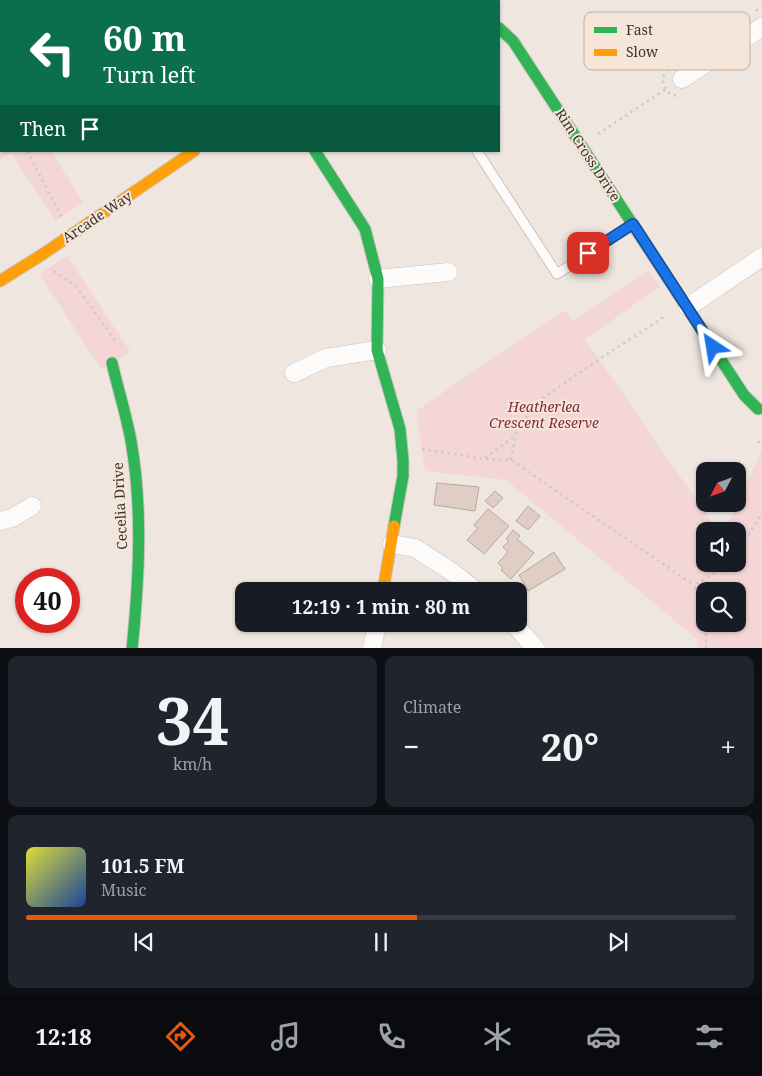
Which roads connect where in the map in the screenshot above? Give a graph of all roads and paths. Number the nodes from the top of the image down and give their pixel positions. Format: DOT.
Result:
graph roads {
  1 [pos="762,27"];
  2 [pos="500,29"];
  3 [pos="750,35"];
  4 [pos="696,70"];
  5 [pos="682,79"];
  6 [pos="582,144"];
  7 [pos="28,152"];
  8 [pos="193,152"];
  9 [pos="316,152"];
  10 [pos="478,152"];
  11 [pos="62,219"];
  12 [pos="633,224"];
  13 [pos="762,257"];
  14 [pos="54,270"];
  15 [pos="448,272"];
  16 [pos="378,279"];
  17 [pos="0,281"];
  18 [pos="680,309"];
  19 [pos="121,347"];
  20 [pos="377,350"];
  21 [pos="112,363"];
  22 [pos="294,373"];
  23 [pos="758,409"];
  24 [pos="516,435"];
  25 [pos="758,441"];
  26 [pos="762,447"];
  27 [pos="485,458"];
  28 [pos="403,460"];
  29 [pos="511,460"];
  30 [pos="32,506"];
  31 [pos="762,513"];
  32 [pos="0,521"];
  33 [pos="746,539"];
  34 [pos="392,544"];
  35 [pos="716,572"];
  36 [pos="385,582"];
  37 [pos="465,582"];
  38 [pos="694,585"];
  39 [pos="696,590"];
  40 [pos="375,632"];
  41 [pos="521,632"];
  42 [pos="706,632"];
  43 [pos="132,648"];
  44 [pos="372,648"];
  45 [pos="536,648"];
  46 [pos="706,648"];
  1 -- 3 [label="street"];
  2 -- 6 [label="street, Rim Cross Drive"];
  4 -- 5 [label="street"];
  5 -- 6 [label="path"];
  6 -- 12 [label="street, Rim Cross Drive"];
  7 -- 11 [label="path"];
  8 -- 17 [label="street, Arcade Way"];
  9 -- 16 [label="street"];
  10 -- 12 [label="lane"];
  12 -- 18 [label="street, Rim Cross Drive"];
  13 -- 18 [label="street"];
  14 -- 19 [label="path"];
  15 -- 16 [label="street"];
  16 -- 20 [label="street"];
  18 -- 23 [label="street, Rim Cross Drive"];
  18 -- 24 [label="path"];
  20 -- 22 [label="street"];
  20 -- 28 [label="street"];
  21 -- 43 [label="street, Cecelia Drive"];
  24 -- 27 [label="path"];
  24 -- 29 [label="path"];
  25 -- 26 [label="path"];
  27 -- 28 [label="path"];
  27 -- 29 [label="path"];
  28 -- 34 [label="street"];
  29 -- 38 [label="path"];
  30 -- 32 [label="street"];
  31 -- 33 [label="path"];
  34 -- 36 [label="street"];
  34 -- 37 [label="street"];
  35 -- 38 [label="path"];
  38 -- 39 [label="path"];
  40 -- 44 [label="street"];
  41 -- 45 [label="street"];
  42 -- 46 [label="path"];
}
